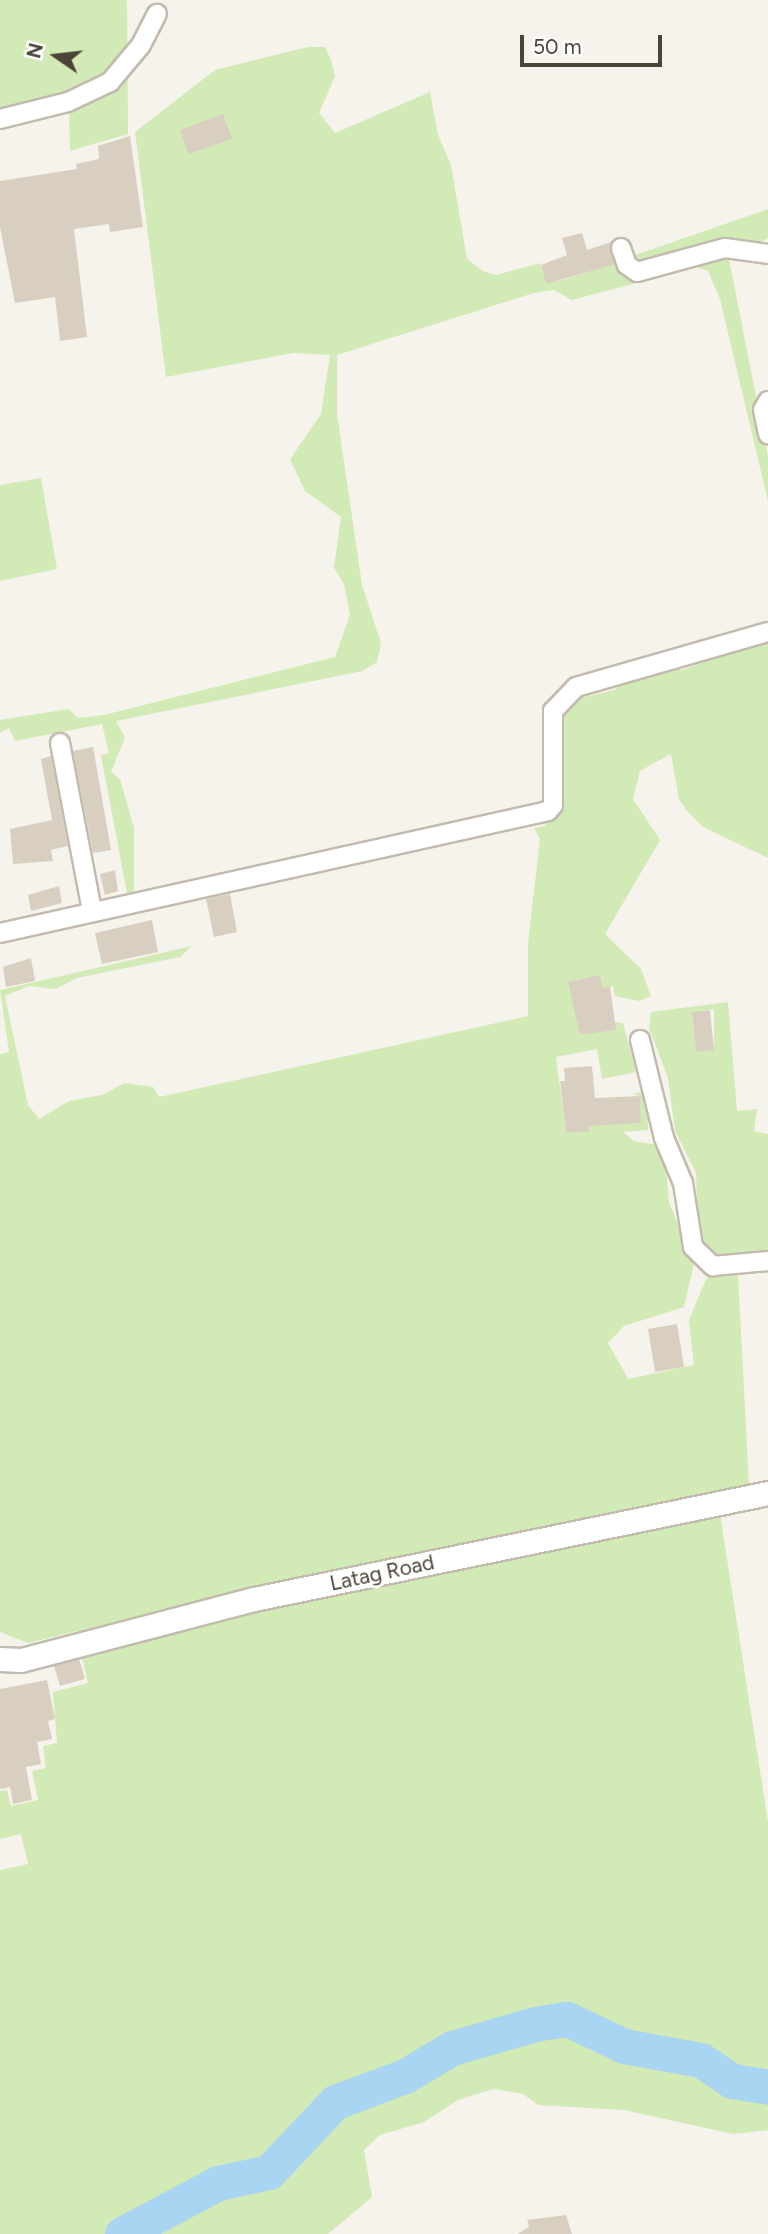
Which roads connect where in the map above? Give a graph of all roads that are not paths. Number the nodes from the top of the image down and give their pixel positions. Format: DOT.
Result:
graph roads {
  1 [pos="157,14"];
  2 [pos="0,119"];
  3 [pos="621,248"];
  4 [pos="768,254"];
  5 [pos="768,401"];
  6 [pos="768,434"];
  7 [pos="768,632"];
  8 [pos="61,743"];
  9 [pos="92,910"];
  10 [pos="0,933"];
  11 [pos="640,1040"];
  12 [pos="768,1261"];
  13 [pos="768,1493"];
  14 [pos="0,1659"];
  1 -- 2 [label="street"];
  3 -- 4 [label="street"];
  5 -- 6 [label="street"];
  7 -- 9 [label="street"];
  8 -- 9 [label="street"];
  9 -- 10 [label="street"];
  11 -- 12 [label="street"];
  13 -- 14 [label="street, Latag Road"];
}
